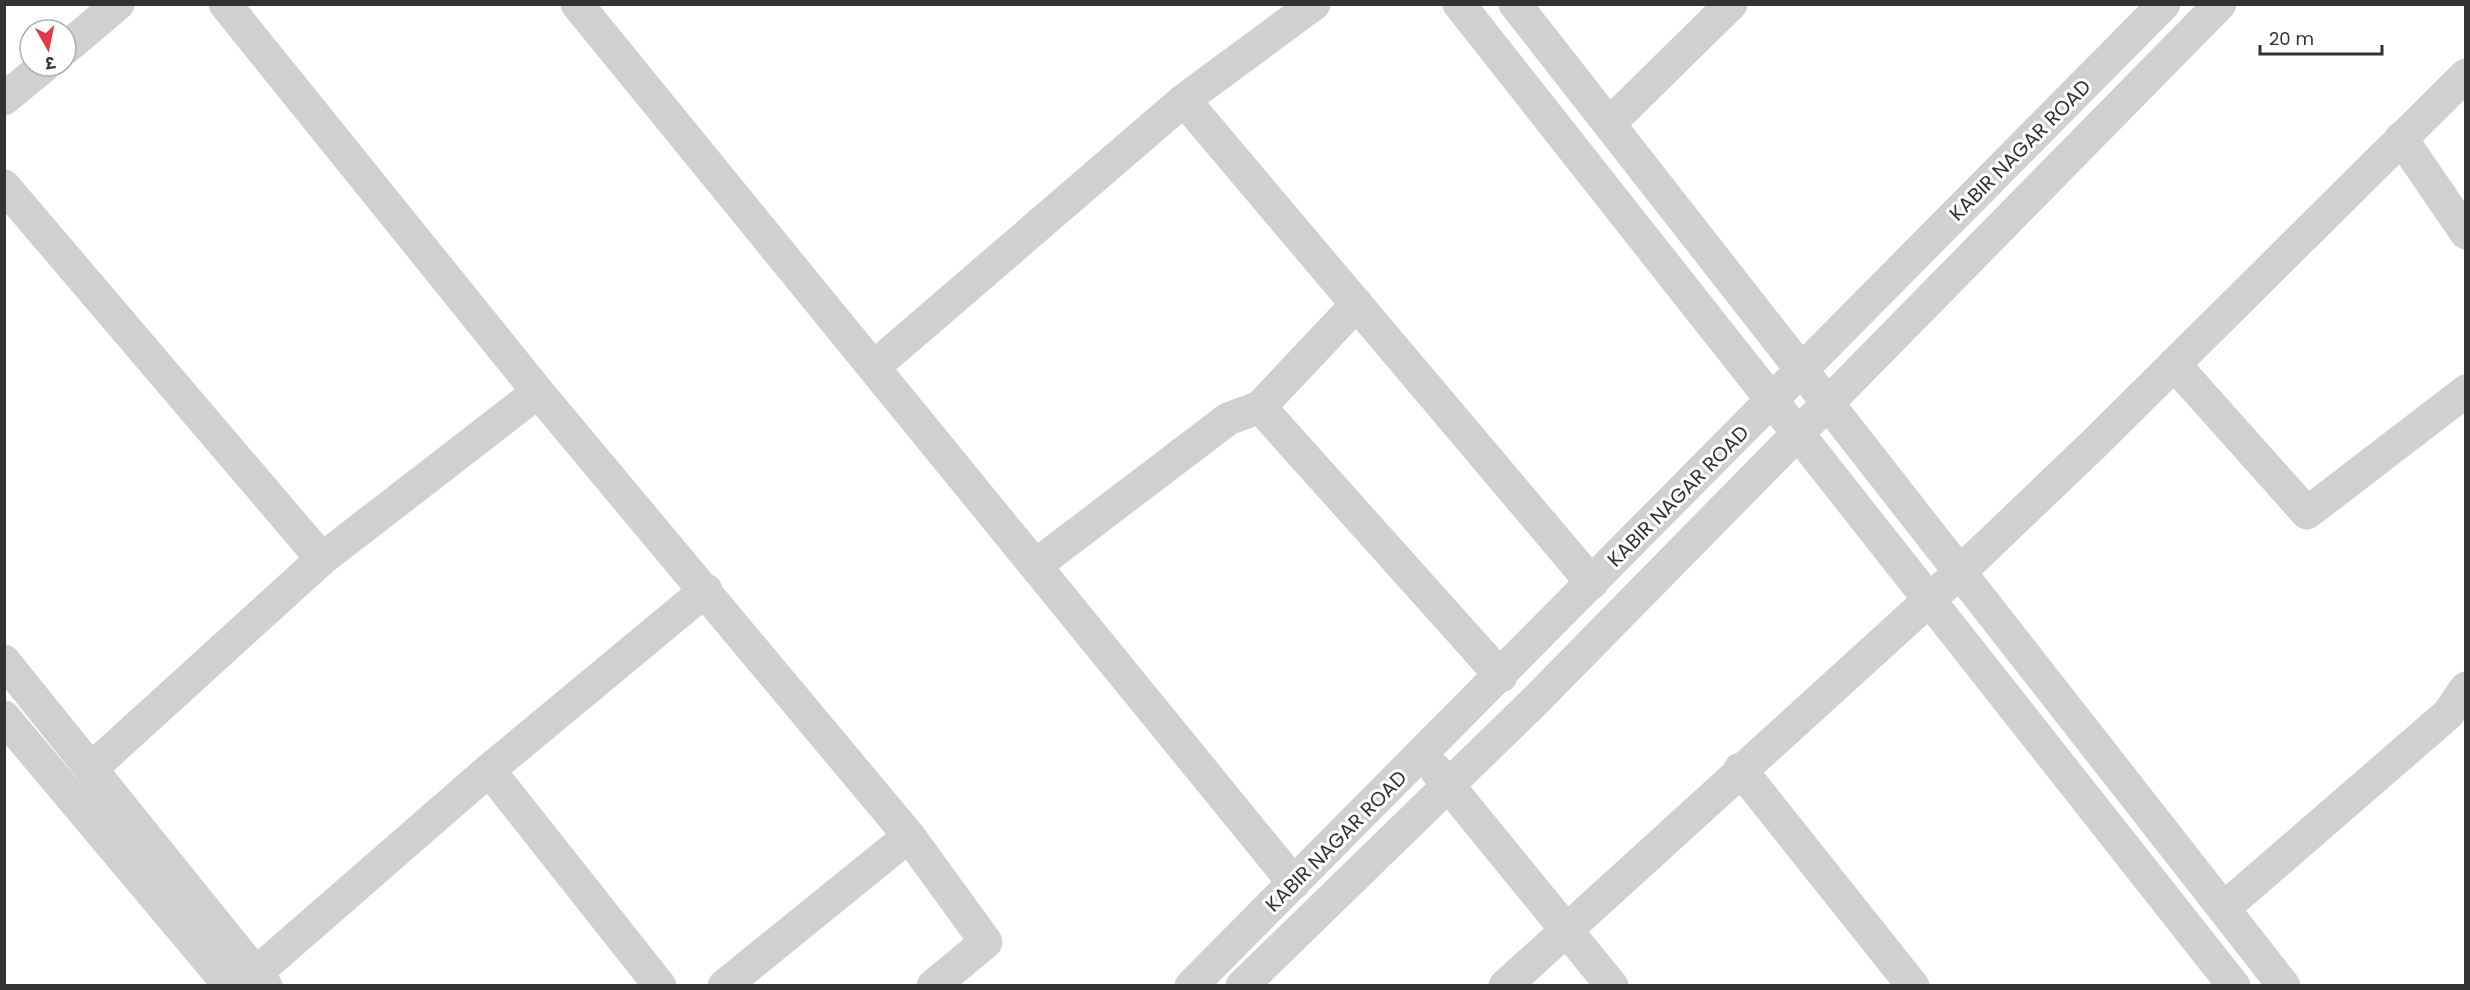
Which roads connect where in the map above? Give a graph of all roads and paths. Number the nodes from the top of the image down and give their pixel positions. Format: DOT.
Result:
graph roads {
  1 [pos="118,4"];
  2 [pos="225,4"];
  3 [pos="577,4"];
  4 [pos="1314,4"];
  5 [pos="1459,4"];
  6 [pos="1515,4"];
  7 [pos="1731,4"];
  8 [pos="2164,4"];
  9 [pos="2220,4"];
  10 [pos="78,38"];
  11 [pos="2466,75"];
  12 [pos="29,78"];
  13 [pos="4,99"];
  14 [pos="1184,100"];
  15 [pos="1609,124"];
  16 [pos="2401,138"];
  17 [pos="4,186"];
  18 [pos="2466,233"];
  19 [pos="1357,304"];
  20 [pos="2174,364"];
  21 [pos="875,366"];
  22 [pos="1802,370"];
  23 [pos="2466,391"];
  24 [pos="538,393"];
  25 [pos="1771,401"];
  26 [pos="1828,403"];
  27 [pos="1260,407"];
  28 [pos="1798,435"];
  29 [pos="322,559"];
  30 [pos="1036,565"];
  31 [pos="1960,572"];
  32 [pos="1592,583"];
  33 [pos="706,590"];
  34 [pos="1929,600"];
  35 [pos="4,661"];
  36 [pos="1501,676"];
  37 [pos="2460,713"];
  38 [pos="4,717"];
  39 [pos="1423,754"];
  40 [pos="1740,768"];
  41 [pos="91,769"];
  42 [pos="489,770"];
  43 [pos="1449,786"];
  44 [pos="909,836"];
  45 [pos="1294,883"];
  46 [pos="2224,908"];
  47 [pos="1568,928"];
  48 [pos="251,981"];
  49 [pos="660,986"];
  50 [pos="724,986"];
  51 [pos="933,986"];
  52 [pos="1191,986"];
  53 [pos="1242,986"];
  54 [pos="1505,986"];
  55 [pos="1612,986"];
  56 [pos="1913,986"];
  57 [pos="2234,986"];
  58 [pos="2284,986"];
  1 -- 10 [label="street"];
  2 -- 24 [label="street"];
  3 -- 21 [label="street"];
  4 -- 14 [label="street"];
  5 -- 25 [label="street"];
  6 -- 15 [label="street"];
  7 -- 15 [label="street"];
  8 -- 22 [label="street, KABIR NAGAR ROAD"];
  9 -- 26 [label="street"];
  11 -- 16 [label="street"];
  12 -- 13 [label="street"];
  14 -- 19 [label="street"];
  14 -- 21 [label="street"];
  15 -- 22 [label="street"];
  16 -- 18 [label="street"];
  16 -- 20 [label="street"];
  17 -- 29 [label="street"];
  19 -- 27 [label="street"];
  19 -- 32 [label="street"];
  20 -- 23 [label="street"];
  20 -- 31 [label="street"];
  21 -- 30 [label="street"];
  22 -- 25 [label="street, KABIR NAGAR ROAD"];
  22 -- 26 [label="street"];
  24 -- 29 [label="street"];
  24 -- 33 [label="street"];
  25 -- 28 [label="street"];
  25 -- 32 [label="street, KABIR NAGAR ROAD"];
  26 -- 28 [label="street"];
  26 -- 31 [label="street"];
  27 -- 30 [label="street"];
  27 -- 36 [label="street"];
  28 -- 34 [label="street"];
  28 -- 43 [label="street"];
  29 -- 41 [label="street"];
  30 -- 45 [label="street"];
  31 -- 34 [label="street"];
  31 -- 46 [label="street"];
  32 -- 36 [label="street, KABIR NAGAR ROAD"];
  33 -- 42 [label="street"];
  33 -- 44 [label="street"];
  34 -- 40 [label="street"];
  34 -- 57 [label="street"];
  35 -- 41 [label="street"];
  36 -- 39 [label="street, KABIR NAGAR ROAD"];
  37 -- 46 [label="street"];
  38 -- 48 [label="street"];
  39 -- 43 [label="street"];
  39 -- 45 [label="street, KABIR NAGAR ROAD"];
  40 -- 47 [label="street"];
  40 -- 56 [label="street"];
  41 -- 48 [label="street"];
  42 -- 48 [label="street"];
  42 -- 49 [label="street"];
  43 -- 47 [label="street"];
  43 -- 53 [label="street"];
  44 -- 50 [label="street"];
  44 -- 51 [label="street"];
  45 -- 52 [label="street, KABIR NAGAR ROAD"];
  46 -- 58 [label="street"];
  47 -- 54 [label="street"];
  47 -- 55 [label="street"];
}
